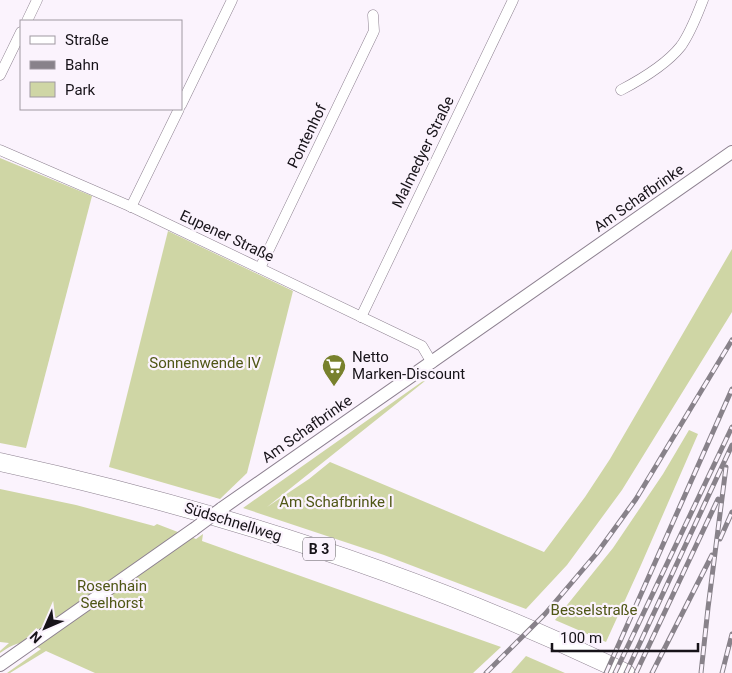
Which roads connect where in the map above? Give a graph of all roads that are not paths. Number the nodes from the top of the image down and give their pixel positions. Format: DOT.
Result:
graph roads {
  1 [pos="37,0"];
  2 [pos="232,0"];
  3 [pos="513,0"];
  4 [pos="704,0"];
  5 [pos="373,15"];
  6 [pos="27,20"];
  7 [pos="20,34"];
  8 [pos="0,75"];
  9 [pos="621,90"];
  10 [pos="182,103"];
  11 [pos="179,110"];
  12 [pos="0,150"];
  13 [pos="732,152"];
  14 [pos="131,207"];
  15 [pos="260,268"];
  16 [pos="361,317"];
  17 [pos="432,363"];
  18 [pos="0,462"];
  19 [pos="0,472"];
  20 [pos="0,665"];
  21 [pos="603,673"];
  22 [pos="626,673"];
  1 -- 6 [label="street"];
  2 -- 10 [label="street"];
  3 -- 16 [label="street, Malmedyer Straße"];
  4 -- 9 [label="street"];
  5 -- 15 [label="street, Pontenhof"];
  7 -- 8 [label="street"];
  11 -- 14 [label="street"];
  12 -- 14 [label="street, Eupener Straße"];
  13 -- 17 [label="street, Am Schafbrinke"];
  14 -- 15 [label="street, Eupener Straße"];
  15 -- 16 [label="street, Eupener Straße"];
  16 -- 17 [label="street, Eupener Straße"];
  17 -- 20 [label="street, Am Schafbrinke, bridge"];
  18 -- 22 [label="highway, Südschnellweg / B 3"];
  19 -- 21 [label="highway, Südschnellweg / B 3"];
}
